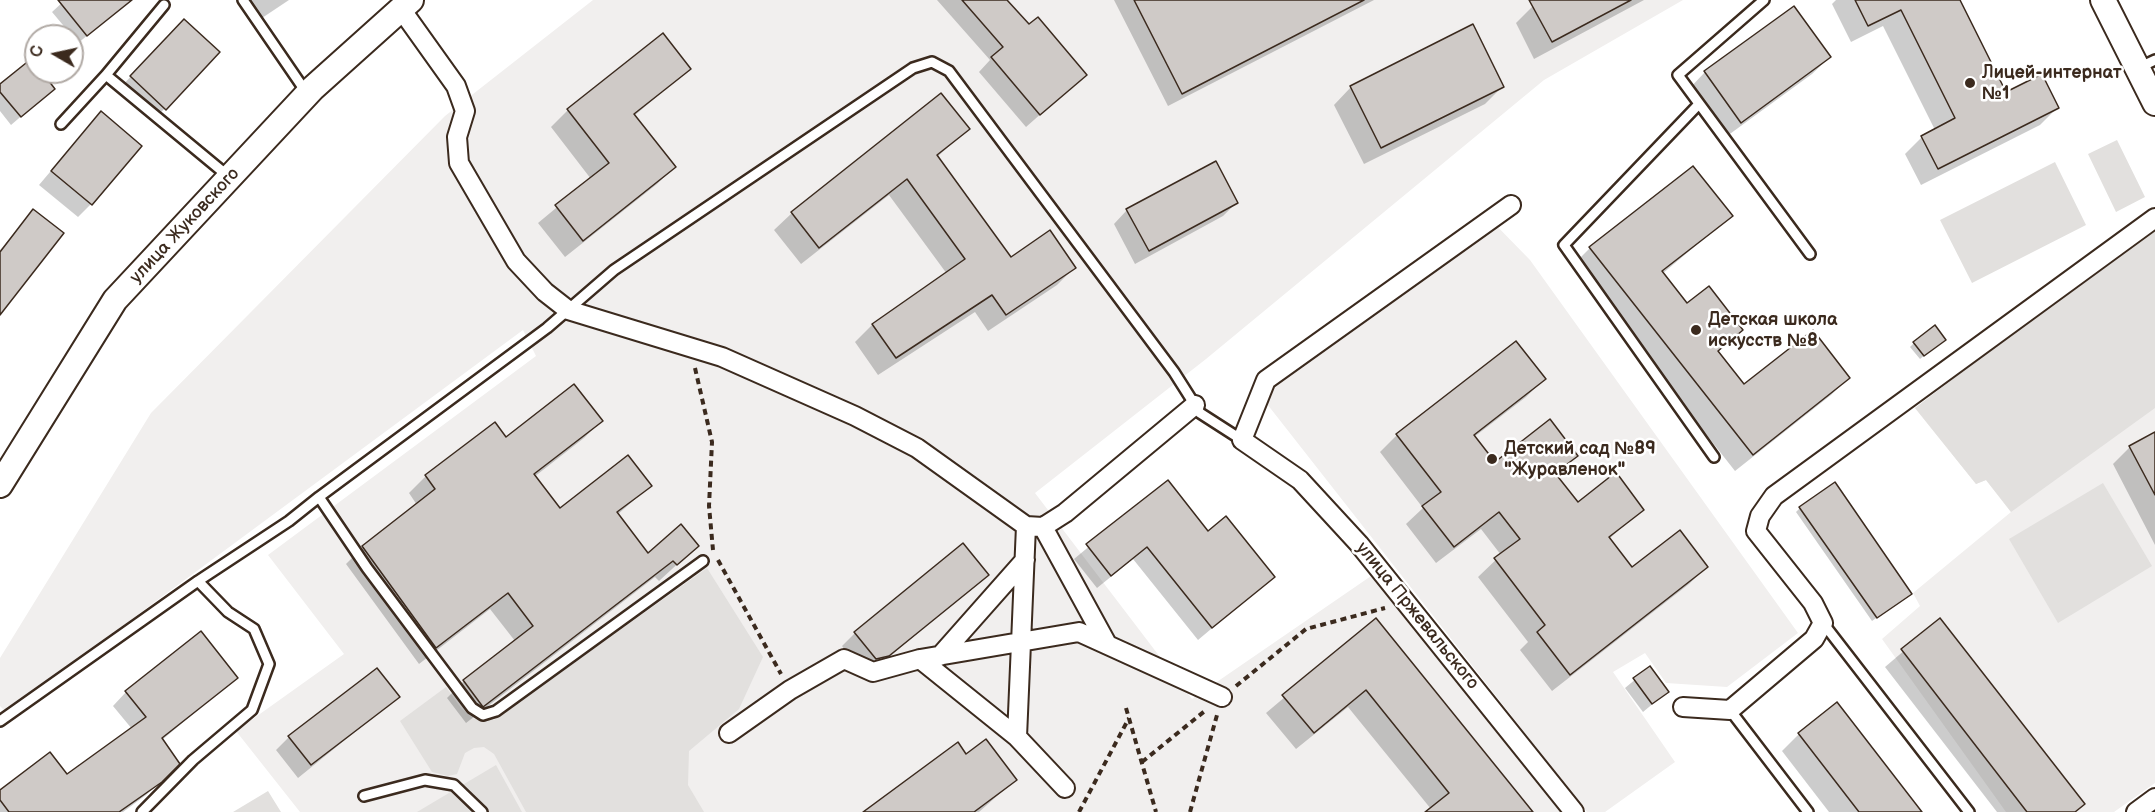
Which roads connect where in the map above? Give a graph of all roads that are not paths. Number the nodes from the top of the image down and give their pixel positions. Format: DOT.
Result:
graph roads {
  1 [pos="243,0"];
  2 [pos="1764,0"];
  3 [pos="2103,0"];
  4 [pos="164,4"];
  5 [pos="406,4"];
  6 [pos="2146,64"];
  7 [pos="106,75"];
  8 [pos="307,94"];
  9 [pos="2155,103"];
  10 [pos="1699,104"];
  11 [pos="61,124"];
  12 [pos="230,177"];
  13 [pos="1511,205"];
  14 [pos="2155,218"];
  15 [pos="1810,254"];
  16 [pos="568,310"];
  17 [pos="1195,405"];
  18 [pos="1242,440"];
  19 [pos="1714,457"];
  20 [pos="0,485"];
  21 [pos="319,497"];
  22 [pos="1034,527"];
  23 [pos="1024,560"];
  24 [pos="703,561"];
  25 [pos="198,581"];
  26 [pos="1823,623"];
  27 [pos="1021,641"];
  28 [pos="1107,644"];
  29 [pos="940,656"];
  30 [pos="920,659"];
  31 [pos="1222,697"];
  32 [pos="1683,707"];
  33 [pos="1730,710"];
  34 [pos="0,721"];
  35 [pos="729,733"];
  36 [pos="1017,737"];
  37 [pos="1065,788"];
  38 [pos="364,796"];
  39 [pos="2155,798"];
  40 [pos="142,812"];
  41 [pos="482,812"];
  42 [pos="1574,812"];
  43 [pos="1808,812"];
  44 [pos="1970,812"];
  45 [pos="2136,812"];
  1 -- 8 [label="lane"];
  2 -- 10 [label="lane"];
  3 -- 6 [label="street"];
  4 -- 7 [label="lane"];
  5 -- 8 [label="street, улица Жуковского"];
  5 -- 16 [label="street"];
  6 -- 9 [label="street"];
  7 -- 11 [label="lane"];
  7 -- 12 [label="lane"];
  8 -- 12 [label="street, улица Жуковского"];
  10 -- 15 [label="lane"];
  10 -- 19 [label="lane"];
  12 -- 20 [label="street, улица Жуковского"];
  13 -- 18 [label="street"];
  14 -- 26 [label="street"];
  16 -- 17 [label="lane"];
  16 -- 21 [label="lane"];
  16 -- 22 [label="street"];
  17 -- 18 [label="lane"];
  17 -- 22 [label="street"];
  18 -- 42 [label="street, улица Пржевальского"];
  21 -- 24 [label="lane"];
  21 -- 25 [label="lane"];
  22 -- 23 [label="street"];
  22 -- 28 [label="street"];
  23 -- 27 [label="street"];
  23 -- 29 [label="street"];
  25 -- 34 [label="lane"];
  25 -- 40 [label="lane"];
  26 -- 33 [label="street"];
  26 -- 44 [label="lane"];
  27 -- 28 [label="street"];
  27 -- 29 [label="street"];
  27 -- 36 [label="street"];
  28 -- 31 [label="street"];
  29 -- 30 [label="street"];
  30 -- 35 [label="street"];
  30 -- 36 [label="street"];
  32 -- 33 [label="street"];
  33 -- 43 [label="lane"];
  36 -- 37 [label="street"];
  38 -- 41 [label="lane"];
  39 -- 45 [label="street"];
}
